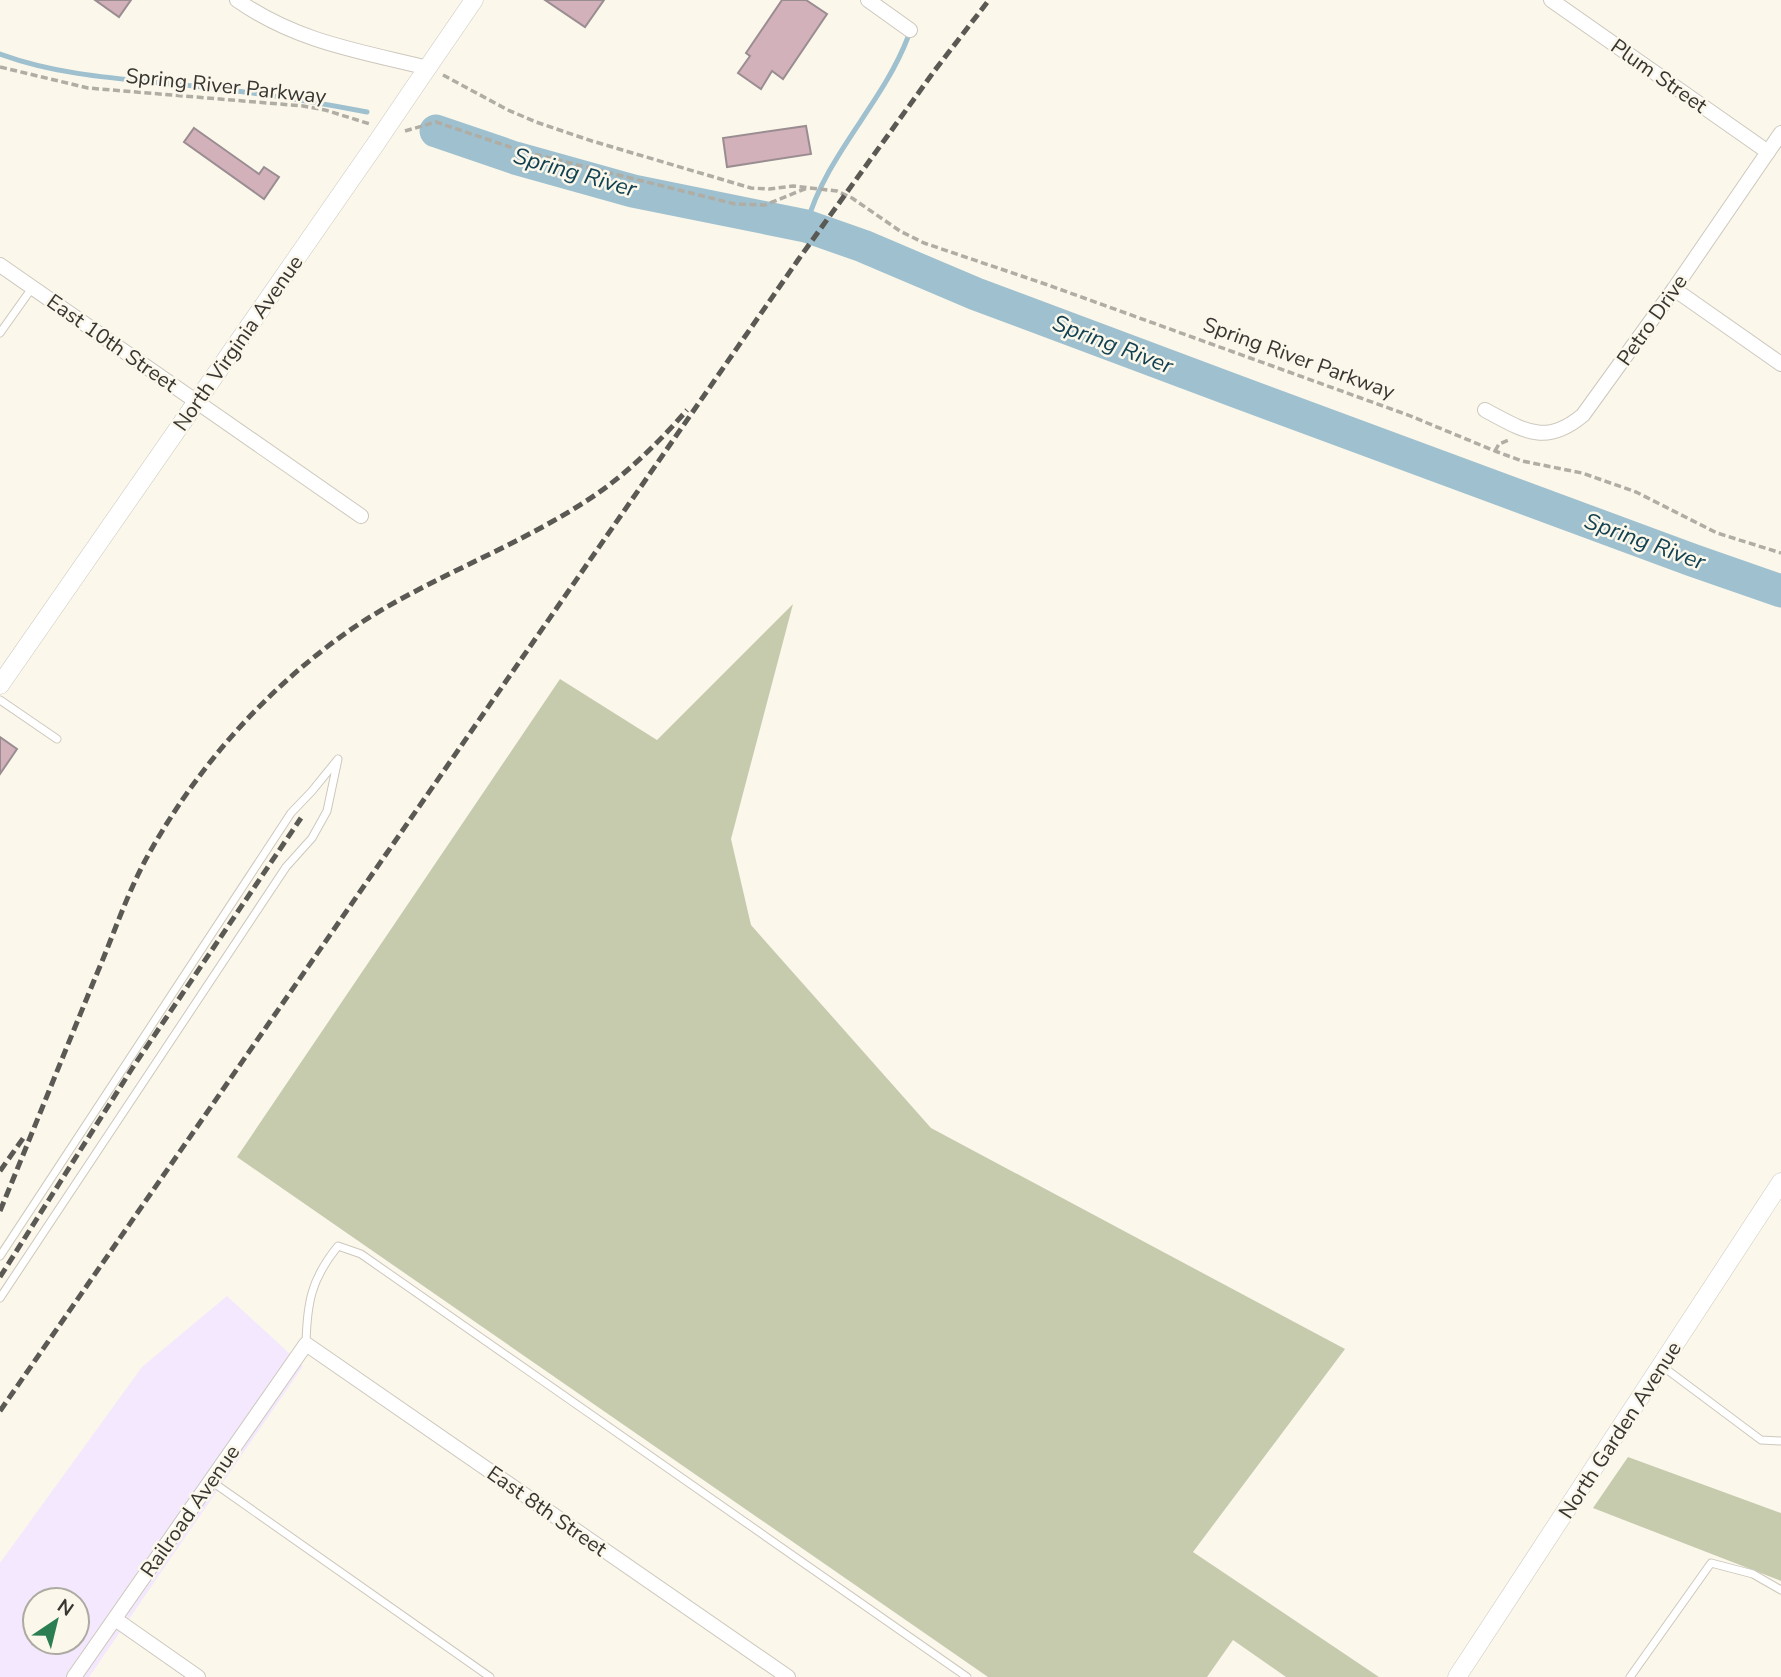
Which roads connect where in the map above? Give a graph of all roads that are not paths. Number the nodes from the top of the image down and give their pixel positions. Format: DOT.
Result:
graph roads {
  1 [pos="237,0"];
  2 [pos="474,0"];
  3 [pos="868,0"];
  4 [pos="1551,0"];
  5 [pos="910,30"];
  6 [pos="428,68"];
  7 [pos="1781,133"];
  8 [pos="1768,152"];
  9 [pos="0,265"];
  10 [pos="32,287"];
  11 [pos="1674,289"];
  12 [pos="0,333"];
  13 [pos="1781,365"];
  14 [pos="197,402"];
  15 [pos="1485,410"];
  16 [pos="362,516"];
  17 [pos="0,685"];
  18 [pos="0,700"];
  19 [pos="57,740"];
  20 [pos="1781,1182"];
  21 [pos="0,1256"];
  22 [pos="0,1298"];
  23 [pos="306,1344"];
  24 [pos="1662,1366"];
  25 [pos="1781,1441"];
  26 [pos="211,1481"];
  27 [pos="1781,1590"];
  28 [pos="115,1619"];
  29 [pos="74,1677"];
  30 [pos="198,1677"];
  31 [pos="490,1677"];
  32 [pos="788,1677"];
  33 [pos="967,1677"];
  34 [pos="1457,1677"];
  35 [pos="1630,1677"];
  1 -- 6 [label="street"];
  2 -- 6 [label="street, North Virginia Avenue"];
  3 -- 5 [label="street"];
  4 -- 8 [label="street, Plum Street"];
  6 -- 14 [label="street, North Virginia Avenue, bridge"];
  7 -- 8 [label="street, Petro Drive"];
  8 -- 11 [label="street, Petro Drive"];
  9 -- 10 [label="street, East 10th Street"];
  10 -- 12 [label="lane"];
  10 -- 14 [label="street, East 10th Street"];
  11 -- 13 [label="street"];
  11 -- 15 [label="street, Petro Drive"];
  14 -- 16 [label="street, East 10th Street"];
  14 -- 17 [label="street, North Virginia Avenue"];
  18 -- 19 [label="lane"];
  20 -- 24 [label="street, North Garden Avenue"];
  21 -- 22 [label="lane"];
  23 -- 26 [label="street, Railroad Avenue"];
  23 -- 32 [label="street, East 8th Street"];
  23 -- 33 [label="lane"];
  24 -- 25 [label="lane"];
  24 -- 34 [label="street, North Garden Avenue"];
  26 -- 28 [label="street, Railroad Avenue"];
  26 -- 31 [label="lane"];
  27 -- 35 [label="lane"];
  28 -- 29 [label="street, Railroad Avenue"];
  28 -- 30 [label="street"];
}
